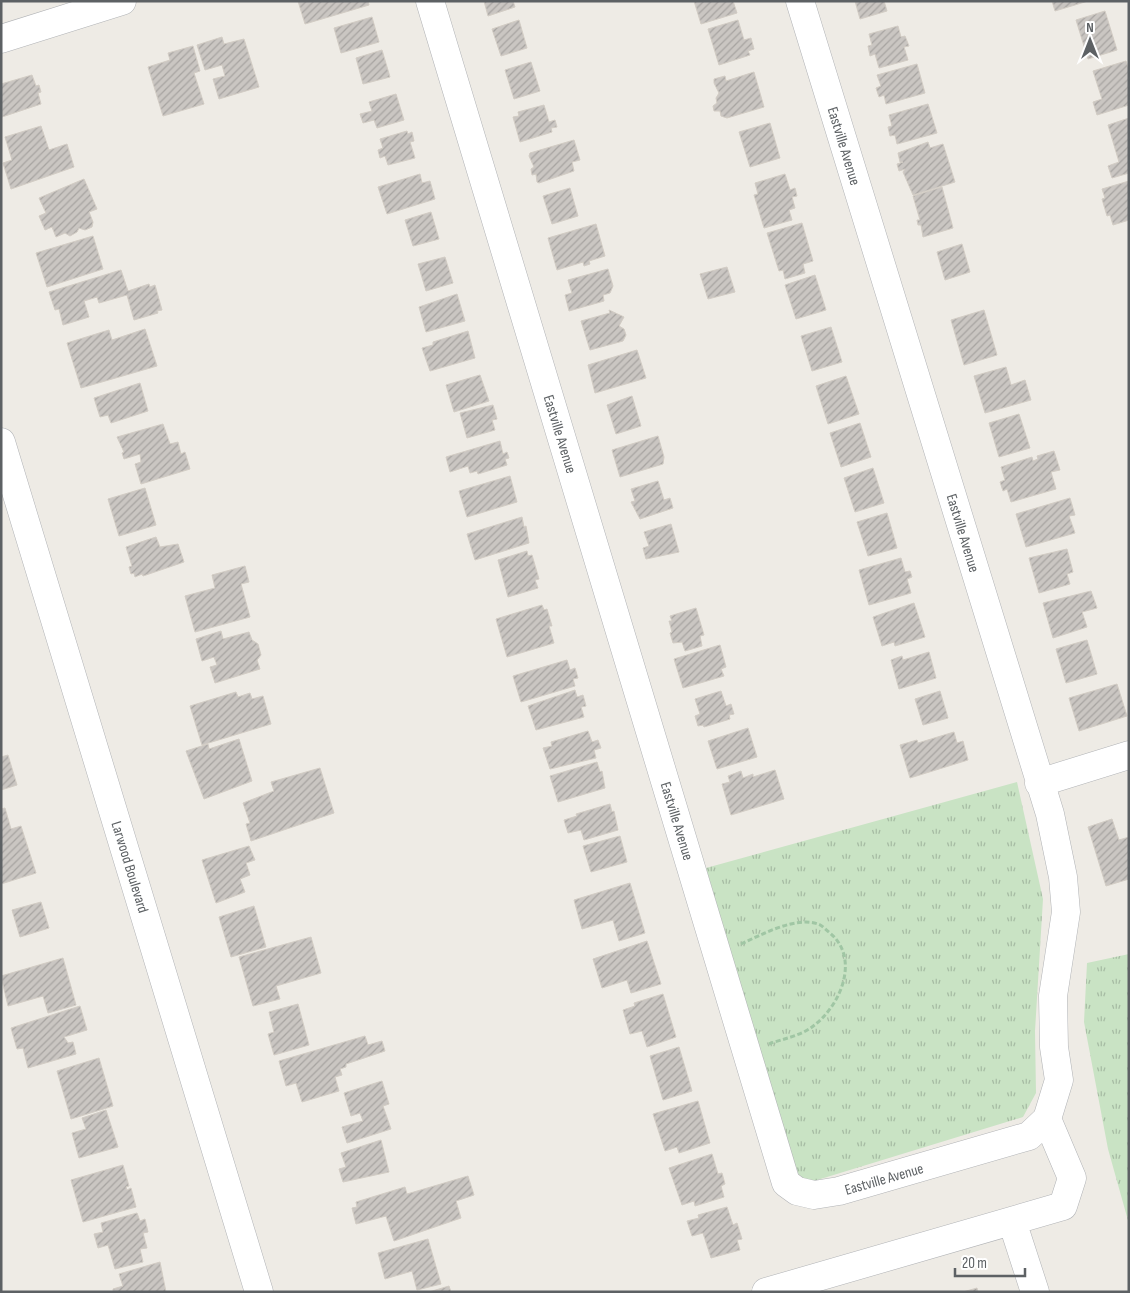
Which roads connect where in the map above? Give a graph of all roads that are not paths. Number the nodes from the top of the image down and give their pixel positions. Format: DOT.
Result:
graph roads {
  1 [pos="122,1"];
  2 [pos="430,1"];
  3 [pos="800,1"];
  4 [pos="59,10"];
  5 [pos="1,39"];
  6 [pos="1,442"];
  7 [pos="1129,755"];
  8 [pos="1039,783"];
  9 [pos="1048,1119"];
  10 [pos="1012,1221"];
  11 [pos="259,1292"];
  12 [pos="766,1292"];
  13 [pos="1035,1292"];
  1 -- 4 [label="street"];
  2 -- 9 [label="street, Eastville Avenue"];
  3 -- 8 [label="street, Eastville Avenue"];
  4 -- 5 [label="street"];
  6 -- 11 [label="street, Larwood Boulevard"];
  7 -- 8 [label="street"];
  8 -- 9 [label="street, Eastville Avenue"];
  9 -- 10 [label="street"];
  10 -- 12 [label="street"];
  10 -- 13 [label="street"];
}
